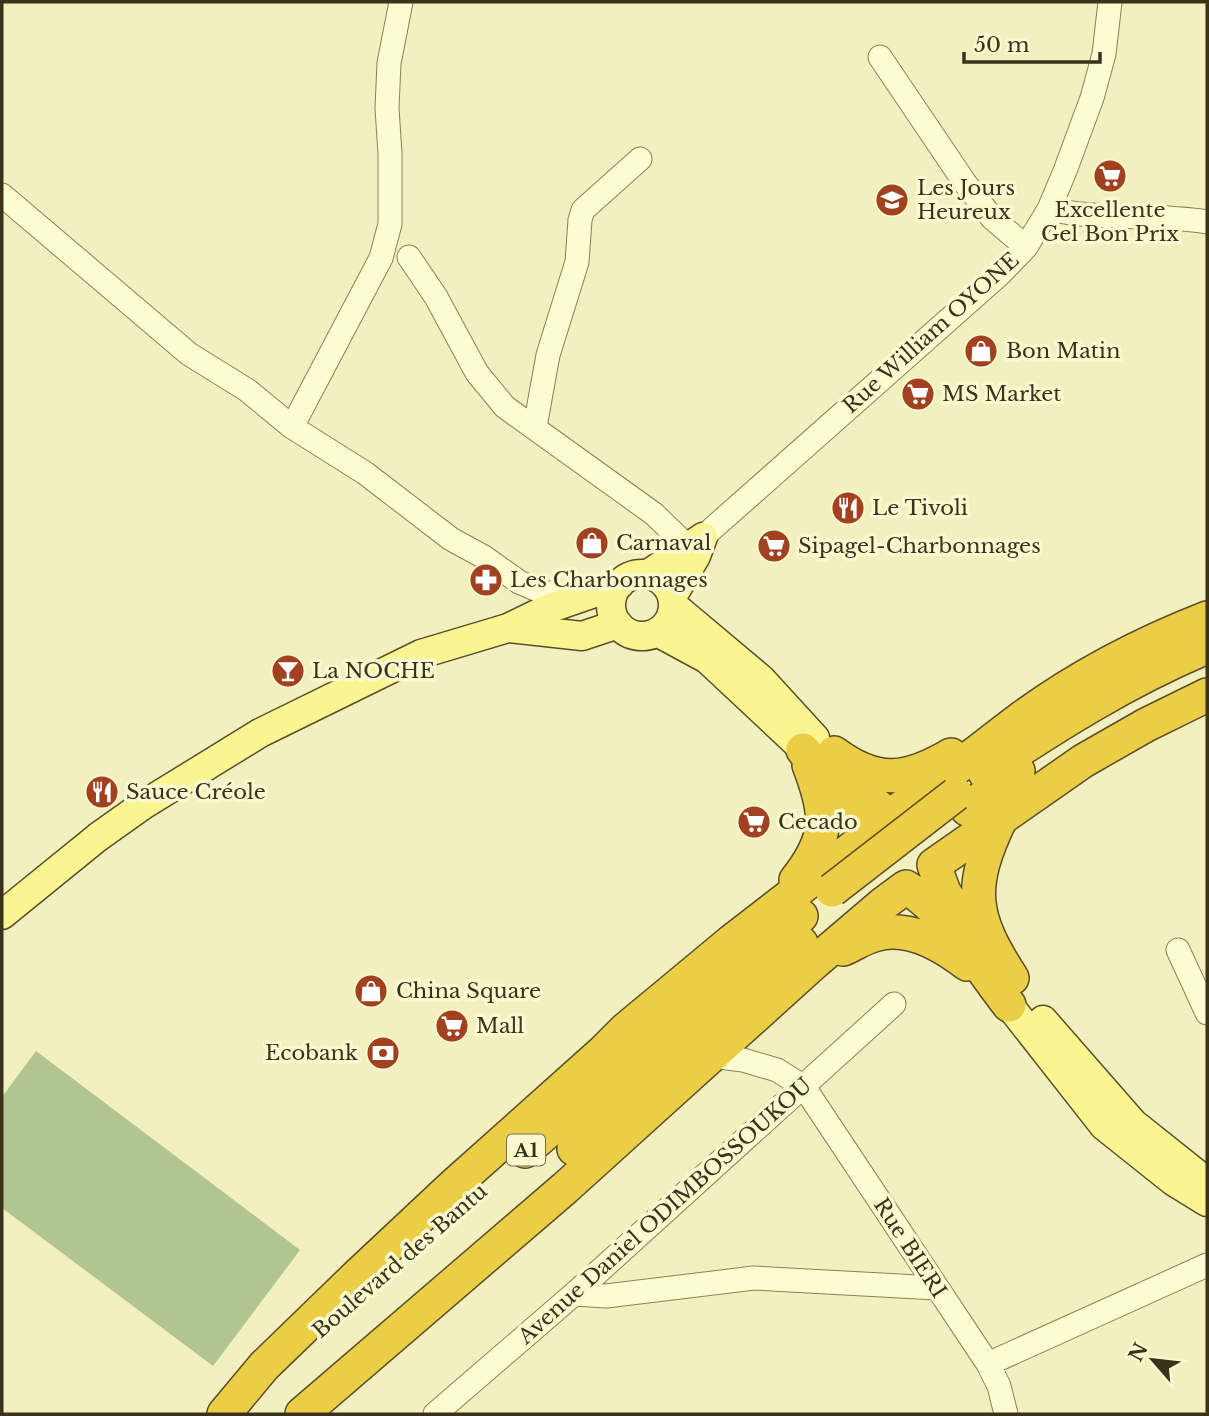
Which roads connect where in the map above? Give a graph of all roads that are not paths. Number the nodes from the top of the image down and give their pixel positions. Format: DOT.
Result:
graph roads {
  1 [pos="401,2"];
  2 [pos="1110,2"];
  3 [pos="880,57"];
  4 [pos="640,159"];
  5 [pos="2,195"];
  6 [pos="1049,209"];
  7 [pos="1207,222"];
  8 [pos="1026,247"];
  9 [pos="409,257"];
  10 [pos="292,427"];
  11 [pos="535,427"];
  12 [pos="695,541"];
  13 [pos="648,574"];
  14 [pos="620,584"];
  15 [pos="572,599"];
  16 [pos="673,601"];
  17 [pos="1207,618"];
  18 [pos="618,624"];
  19 [pos="508,628"];
  20 [pos="657,632"];
  21 [pos="1207,647"];
  22 [pos="1207,668"];
  23 [pos="1207,695"];
  24 [pos="1024,717"];
  25 [pos="809,744"];
  26 [pos="961,802"];
  27 [pos="1001,818"];
  28 [pos="878,826"];
  29 [pos="934,865"];
  30 [pos="906,887"];
  31 [pos="839,898"];
  32 [pos="2,915"];
  33 [pos="766,915"];
  34 [pos="1178,950"];
  35 [pos="815,962"];
  36 [pos="1016,1000"];
  37 [pos="894,1004"];
  38 [pos="1207,1013"];
  39 [pos="711,1056"];
  40 [pos="804,1087"];
  41 [pos="1207,1182"];
  42 [pos="1207,1202"];
  43 [pos="1207,1265"];
  44 [pos="936,1288"];
  45 [pos="574,1294"];
  46 [pos="988,1364"];
  47 [pos="224,1414"];
  48 [pos="287,1414"];
  49 [pos="302,1414"];
  50 [pos="435,1414"];
  51 [pos="1006,1414"];
  1 -- 10 [label="street"];
  2 -- 6 [label="street, Rue William OYONE"];
  3 -- 8 [label="street"];
  4 -- 11 [label="street"];
  5 -- 10 [label="street"];
  6 -- 7 [label="street"];
  6 -- 8 [label="street, Rue William OYONE"];
  8 -- 12 [label="street, Rue William OYONE"];
  9 -- 11 [label="street"];
  10 -- 15 [label="street"];
  11 -- 12 [label="street"];
  12 -- 13 [label="main road"];
  12 -- 16 [label="main road"];
  13 -- 14 [label="main road"];
  13 -- 16 [label="main road"];
  14 -- 15 [label="main road"];
  14 -- 18 [label="main road"];
  15 -- 19 [label="main road"];
  16 -- 20 [label="main road"];
  16 -- 25 [label="main road"];
  17 -- 24 [label="highway"];
  18 -- 19 [label="main road"];
  18 -- 20 [label="main road"];
  19 -- 32 [label="main road"];
  20 -- 25 [label="main road"];
  21 -- 26 [label="highway"];
  22 -- 26 [label="highway"];
  23 -- 27 [label="highway"];
  24 -- 25 [label="highway"];
  24 -- 28 [label="highway"];
  25 -- 28 [label="highway"];
  25 -- 33 [label="highway"];
  26 -- 31 [label="highway"];
  27 -- 29 [label="highway"];
  27 -- 36 [label="highway"];
  28 -- 29 [label="highway"];
  28 -- 30 [label="highway"];
  28 -- 33 [label="highway"];
  29 -- 30 [label="highway"];
  29 -- 36 [label="highway"];
  30 -- 35 [label="highway"];
  30 -- 36 [label="highway"];
  31 -- 47 [label="highway, Boulevard des Bantu / A1"];
  31 -- 48 [label="highway, Boulevard des Bantu / A1"];
  33 -- 47 [label="highway"];
  34 -- 38 [label="street"];
  35 -- 36 [label="highway"];
  35 -- 39 [label="highway"];
  36 -- 41 [label="main road"];
  36 -- 42 [label="main road"];
  37 -- 40 [label="street, Avenue Daniel ODIMBOSSOUKOU"];
  39 -- 40 [label="street"];
  39 -- 49 [label="highway"];
  40 -- 44 [label="street, Rue BIERI"];
  40 -- 45 [label="street, Avenue Daniel ODIMBOSSOUKOU"];
  43 -- 46 [label="street"];
  44 -- 45 [label="street"];
  44 -- 46 [label="street, Rue BIERI"];
  45 -- 50 [label="street, Avenue Daniel ODIMBOSSOUKOU"];
  46 -- 51 [label="street, Rue BIERI"];
}
